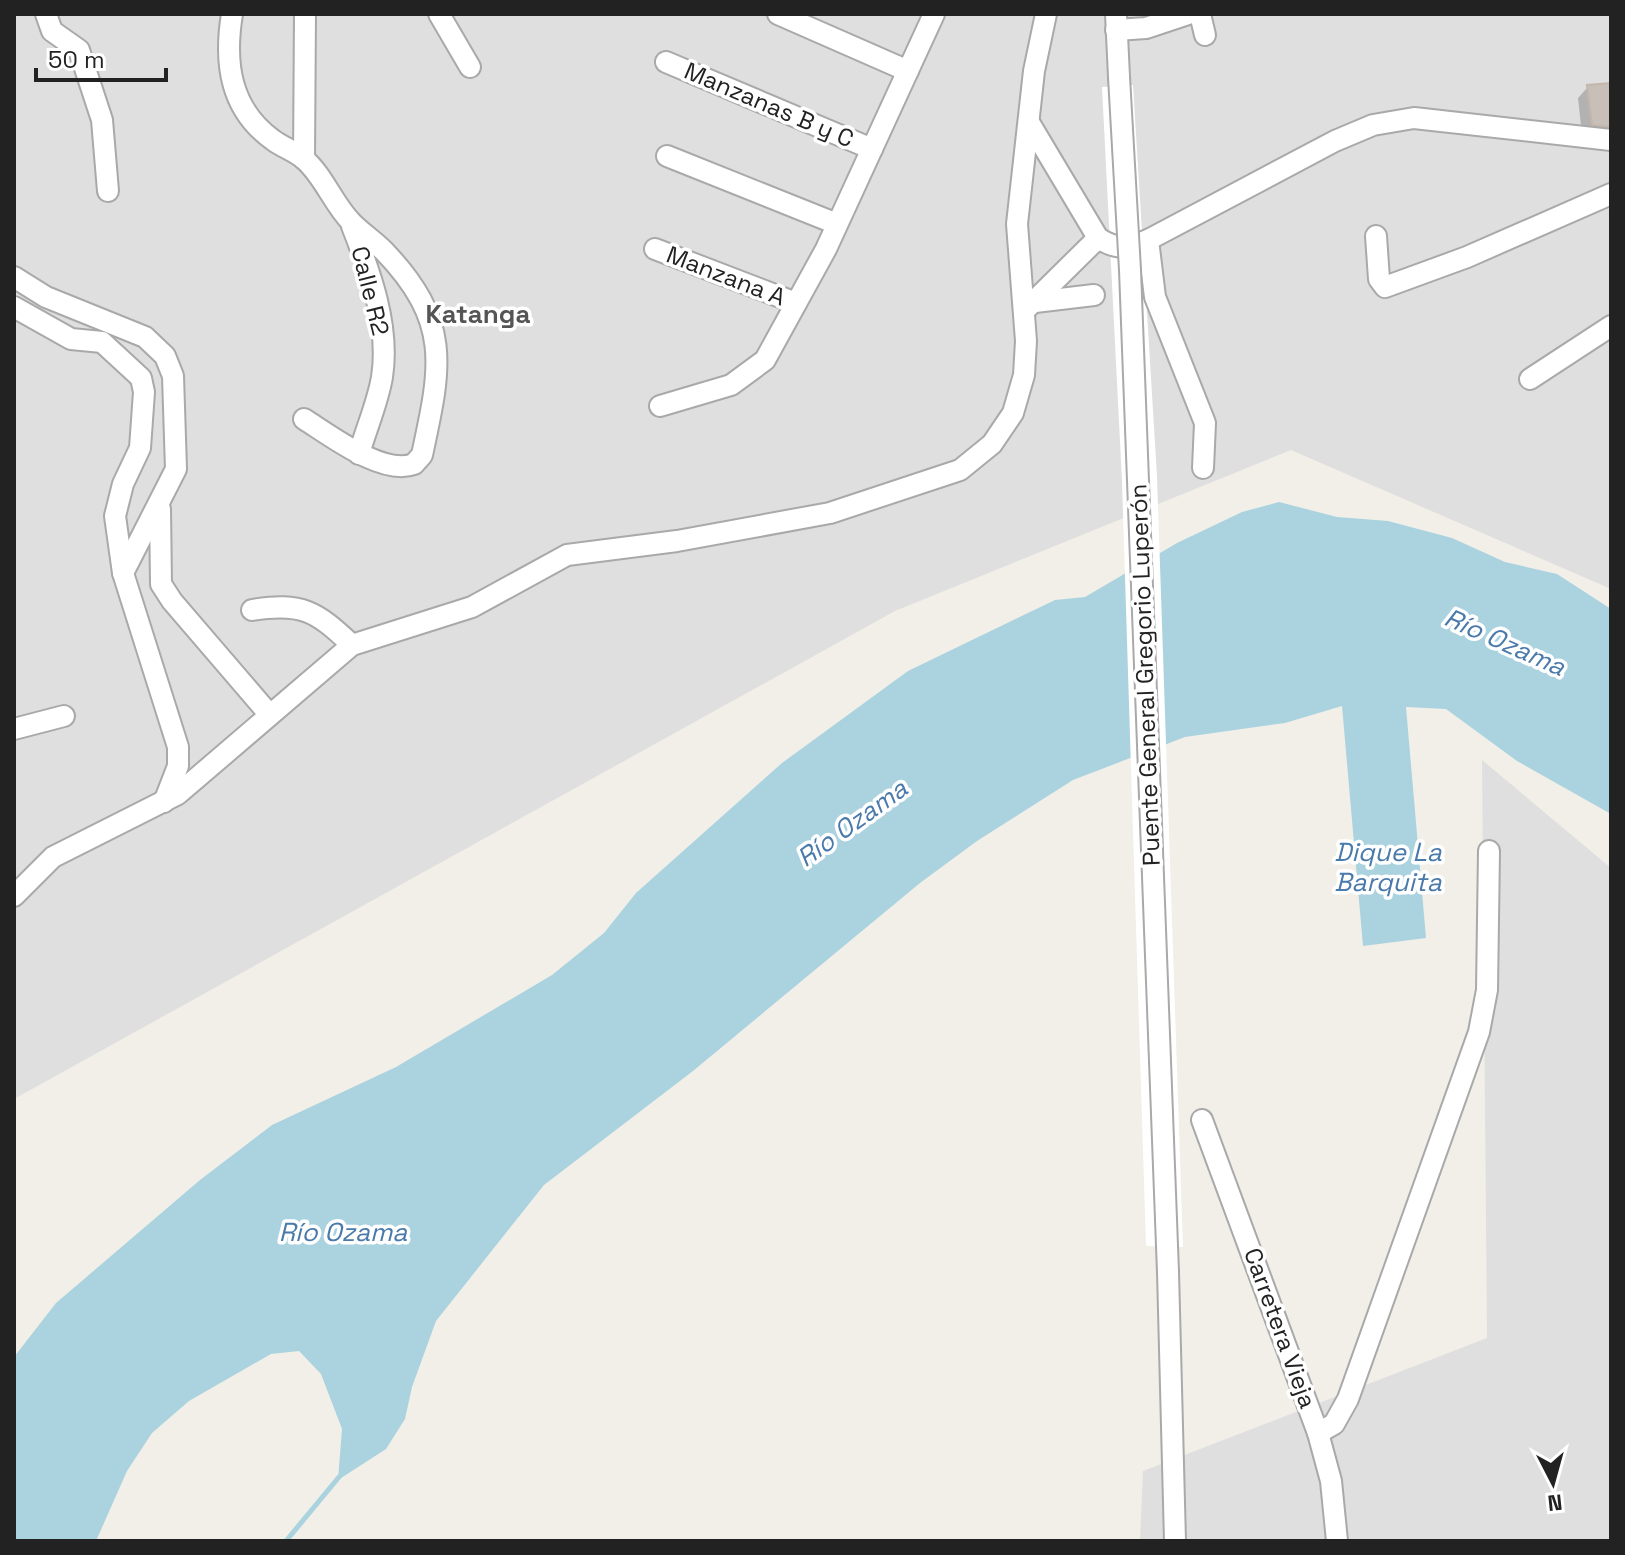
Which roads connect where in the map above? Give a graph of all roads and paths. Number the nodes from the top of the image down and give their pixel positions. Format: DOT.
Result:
graph roads {
  1 [pos="46,14"];
  2 [pos="232,14"];
  3 [pos="305,14"];
  4 [pos="439,14"];
  5 [pos="778,14"];
  6 [pos="934,14"];
  7 [pos="1046,14"];
  8 [pos="1188,14"];
  9 [pos="1200,14"];
  10 [pos="1116,22"];
  11 [pos="1205,35"];
  12 [pos="666,62"];
  13 [pos="470,67"];
  14 [pos="908,71"];
  15 [pos="1030,124"];
  16 [pos="1611,140"];
  17 [pos="872,149"];
  18 [pos="667,156"];
  19 [pos="304,159"];
  20 [pos="108,191"];
  21 [pos="1611,194"];
  22 [pos="351,222"];
  23 [pos="837,224"];
  24 [pos="1376,236"];
  25 [pos="1098,238"];
  26 [pos="1148,240"];
  27 [pos="655,249"];
  28 [pos="14,277"];
  29 [pos="1094,295"];
  30 [pos="796,303"];
  31 [pos="1029,306"];
  32 [pos="14,307"];
  33 [pos="1611,326"];
  34 [pos="1530,379"];
  35 [pos="660,406"];
  36 [pos="304,419"];
  37 [pos="359,454"];
  38 [pos="1203,468"];
  39 [pos="160,504"];
  40 [pos="123,573"];
  41 [pos="252,610"];
  42 [pos="352,645"];
  43 [pos="269,714"];
  44 [pos="64,716"];
  45 [pos="14,729"];
  46 [pos="164,802"];
  47 [pos="1489,851"];
  48 [pos="14,896"];
  49 [pos="1202,1120"];
  50 [pos="1318,1433"];
  51 [pos="1175,1541"];
  52 [pos="1337,1541"];
  1 -- 20 [label="street"];
  2 -- 19 [label="street"];
  3 -- 19 [label="street"];
  4 -- 13 [label="street"];
  5 -- 14 [label="street"];
  6 -- 14 [label="street"];
  7 -- 15 [label="street"];
  8 -- 10 [label="street"];
  9 -- 11 [label="street"];
  10 -- 51 [label="street, Puente General Gregorio Luperón, bridge"];
  12 -- 17 [label="street, Manzanas B y C"];
  14 -- 17 [label="street"];
  15 -- 25 [label="street"];
  15 -- 31 [label="street"];
  16 -- 26 [label="street"];
  17 -- 23 [label="street"];
  18 -- 23 [label="street"];
  19 -- 22 [label="street"];
  21 -- 24 [label="street"];
  22 -- 37 [label="street, Calle R2"];
  22 -- 37 [label="street"];
  23 -- 30 [label="street"];
  25 -- 26 [label="street"];
  25 -- 31 [label="street"];
  26 -- 38 [label="street"];
  27 -- 30 [label="street, Manzana A"];
  28 -- 39 [label="street"];
  29 -- 31 [label="street"];
  30 -- 35 [label="street"];
  31 -- 42 [label="street"];
  32 -- 40 [label="street"];
  33 -- 34 [label="street"];
  36 -- 37 [label="street"];
  39 -- 40 [label="street"];
  39 -- 43 [label="street"];
  40 -- 46 [label="street"];
  41 -- 42 [label="street"];
  42 -- 43 [label="street"];
  43 -- 46 [label="street"];
  44 -- 45 [label="street"];
  46 -- 48 [label="street"];
  47 -- 50 [label="street"];
  49 -- 50 [label="street, Carretera Vieja"];
  50 -- 52 [label="street, Carretera Vieja"];
}
